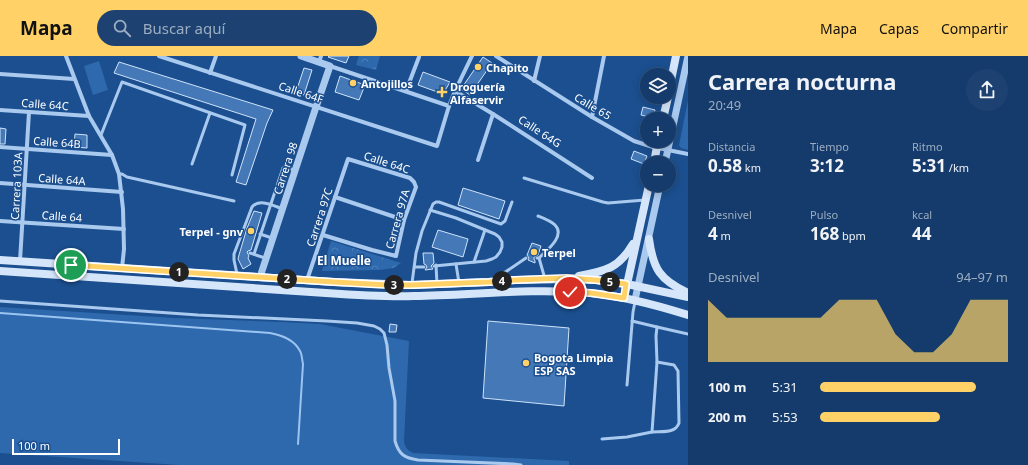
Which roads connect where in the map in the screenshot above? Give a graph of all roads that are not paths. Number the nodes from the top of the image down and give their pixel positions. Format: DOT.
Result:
graph roads {
  1 [pos="66,56"];
  2 [pos="159,56"];
  3 [pos="216,56"];
  4 [pos="301,56"];
  5 [pos="472,56"];
  6 [pos="496,56"];
  7 [pos="540,56"];
  8 [pos="604,56"];
  9 [pos="676,56"];
  10 [pos="418,57"];
  11 [pos="688,58"];
  12 [pos="320,59"];
  13 [pos="330,66"];
  14 [pos="674,68"];
  15 [pos="210,73"];
  16 [pos="0,74"];
  17 [pos="74,79"];
  18 [pos="534,81"];
  19 [pos="406,91"];
  20 [pos="455,91"];
  21 [pos="449,106"];
  22 [pos="316,107"];
  23 [pos="0,110"];
  24 [pos="29,112"];
  25 [pos="210,113"];
  26 [pos="494,114"];
  27 [pos="89,116"];
  28 [pos="592,116"];
  29 [pos="101,136"];
  30 [pos="640,141"];
  31 [pos="0,147"];
  32 [pos="665,148"];
  33 [pos="27,149"];
  34 [pos="668,150"];
  35 [pos="688,154"];
  36 [pos="112,155"];
  37 [pos="667,156"];
  38 [pos="348,159"];
  39 [pos="478,160"];
  40 [pos="192,164"];
  41 [pos="296,171"];
  42 [pos="119,174"];
  43 [pos="232,175"];
  44 [pos="524,178"];
  45 [pos="592,178"];
  46 [pos="0,183"];
  47 [pos="25,185"];
  48 [pos="416,186"];
  49 [pos="122,192"];
  50 [pos="647,192"];
  51 [pos="659,192"];
  52 [pos="335,197"];
  53 [pos="645,200"];
  54 [pos="234,201"];
  55 [pos="512,202"];
  56 [pos="270,204"];
  57 [pos="283,209"];
  58 [pos="430,210"];
  59 [pos="538,216"];
  60 [pos="404,220"];
  61 [pos="0,221"];
  62 [pos="23,222"];
  63 [pos="124,229"];
  64 [pos="485,230"];
  65 [pos="260,234"];
  66 [pos="323,234"];
  67 [pos="636,238"];
  68 [pos="273,239"];
  69 [pos="649,239"];
  70 [pos="526,258"];
  71 [pos="266,259"];
  72 [pos="0,260"];
  73 [pos="20,262"];
  74 [pos="474,262"];
  75 [pos="456,264"];
  76 [pos="415,267"];
  77 [pos="424,267"];
  78 [pos="122,269"];
  79 [pos="0,271"];
  80 [pos="238,276"];
  81 [pos="260,277"];
  82 [pos="567,278"];
  83 [pos="545,279"];
  84 [pos="307,281"];
  85 [pos="489,282"];
  86 [pos="459,283"];
  87 [pos="437,284"];
  88 [pos="626,284"];
  89 [pos="412,285"];
  90 [pos="638,286"];
  91 [pos="688,293"];
  92 [pos="688,297"];
  93 [pos="624,298"];
  94 [pos="635,300"];
  95 [pos="0,301"];
  96 [pos="688,315"];
  97 [pos="632,321"];
  98 [pos="657,327"];
  99 [pos="688,334"];
  100 [pos="657,362"];
  101 [pos="627,385"];
  102 [pos="652,432"];
  103 [pos="602,439"];
  104 [pos="521,465"];
  1 -- 17 [label="street"];
  2 -- 15 [label="street, Calle 64F"];
  3 -- 15 [label="street"];
  4 -- 12 [label="street"];
  5 -- 20 [label="street"];
  6 -- 18 [label="street, Calle 65"];
  7 -- 18 [label="street"];
  8 -- 28 [label="street"];
  9 -- 14 [label="main road"];
  10 -- 19 [label="street"];
  11 -- 34 [label="street"];
  12 -- 13 [label="street"];
  13 -- 19 [label="street"];
  13 -- 22 [label="street, Carrera 98"];
  15 -- 22 [label="street, Calle 64F"];
  16 -- 17 [label="street"];
  17 -- 27 [label="street"];
  18 -- 28 [label="street, Calle 65"];
  19 -- 21 [label="street"];
  20 -- 21 [label="street"];
  20 -- 26 [label="street, Calle 64G"];
  21 -- 22 [label="street, Calle 64F"];
  22 -- 41 [label="street, Carrera 98"];
  23 -- 24 [label="street, Calle 64C"];
  24 -- 27 [label="street, Calle 64C"];
  24 -- 33 [label="street, Carrera 103A"];
  25 -- 29 [label="lane"];
  25 -- 40 [label="lane"];
  25 -- 43 [label="lane"];
  26 -- 39 [label="street"];
  26 -- 45 [label="street, Calle 64G"];
  27 -- 29 [label="street"];
  28 -- 30 [label="street, Calle 65"];
  29 -- 36 [label="street"];
  31 -- 33 [label="street, Calle 64B"];
  32 -- 34 [label="street, Calle 65"];
  33 -- 36 [label="street, Calle 64B"];
  33 -- 47 [label="street, Carrera 103A"];
  34 -- 35 [label="street, Calle 65"];
  34 -- 37 [label="street"];
  36 -- 42 [label="street"];
  38 -- 48 [label="street, Calle 64C"];
  38 -- 52 [label="street, Carrera 97C"];
  41 -- 56 [label="lane"];
  41 -- 57 [label="street, Carrera 98"];
  42 -- 49 [label="street"];
  42 -- 54 [label="lane"];
  44 -- 53 [label="lane"];
  46 -- 47 [label="street, Calle 64A"];
  47 -- 49 [label="street, Calle 64A"];
  47 -- 62 [label="street, Carrera 103A"];
  48 -- 60 [label="street, Carrera 97A"];
  49 -- 63 [label="street"];
  50 -- 53 [label="main road"];
  51 -- 69 [label="street"];
  52 -- 60 [label="street"];
  52 -- 66 [label="street, Carrera 97C"];
  53 -- 67 [label="main road"];
  55 -- 58 [label="lane"];
  56 -- 57 [label="lane"];
  56 -- 65 [label="lane"];
  56 -- 80 [label="lane"];
  57 -- 68 [label="street, Carrera 98"];
  58 -- 64 [label="lane"];
  58 -- 76 [label="lane"];
  59 -- 83 [label="lane"];
  60 -- 66 [label="street, Carrera 97A"];
  61 -- 62 [label="street, Calle 64"];
  62 -- 63 [label="street, Calle 64"];
  62 -- 73 [label="street, Carrera 103A"];
  63 -- 78 [label="street"];
  64 -- 74 [label="lane"];
  64 -- 74 [label="lane"];
  65 -- 68 [label="lane"];
  65 -- 71 [label="lane"];
  66 -- 84 [label="street, Carrera 97C"];
  67 -- 82 [label="main road"];
  67 -- 88 [label="main road"];
  68 -- 71 [label="street, Carrera 98"];
  69 -- 90 [label="street"];
  69 -- 91 [label="main road"];
  70 -- 85 [label="lane"];
  71 -- 81 [label="street, Carrera 98"];
  72 -- 73 [label="main road"];
  73 -- 78 [label="main road"];
  74 -- 75 [label="lane"];
  75 -- 86 [label="lane"];
  75 -- 87 [label="lane"];
  76 -- 77 [label="lane"];
  76 -- 89 [label="lane"];
  78 -- 80 [label="main road"];
  79 -- 93 [label="main road"];
  80 -- 81 [label="main road"];
  81 -- 84 [label="main road"];
  82 -- 83 [label="main road"];
  82 -- 88 [label="main road"];
  83 -- 85 [label="main road"];
  84 -- 89 [label="main road"];
  85 -- 86 [label="main road"];
  86 -- 87 [label="main road"];
  87 -- 89 [label="main road"];
  88 -- 90 [label="main road"];
  88 -- 93 [label="main road"];
  90 -- 92 [label="main road"];
  90 -- 94 [label="street"];
  93 -- 94 [label="main road"];
  94 -- 96 [label="main road"];
  94 -- 97 [label="lane"];
  95 -- 104 [label="lane"];
  97 -- 98 [label="lane"];
  97 -- 101 [label="lane"];
  98 -- 99 [label="lane"];
  98 -- 100 [label="lane"];
  100 -- 102 [label="lane"];
  100 -- 102 [label="lane"];
  102 -- 103 [label="lane"];
}
